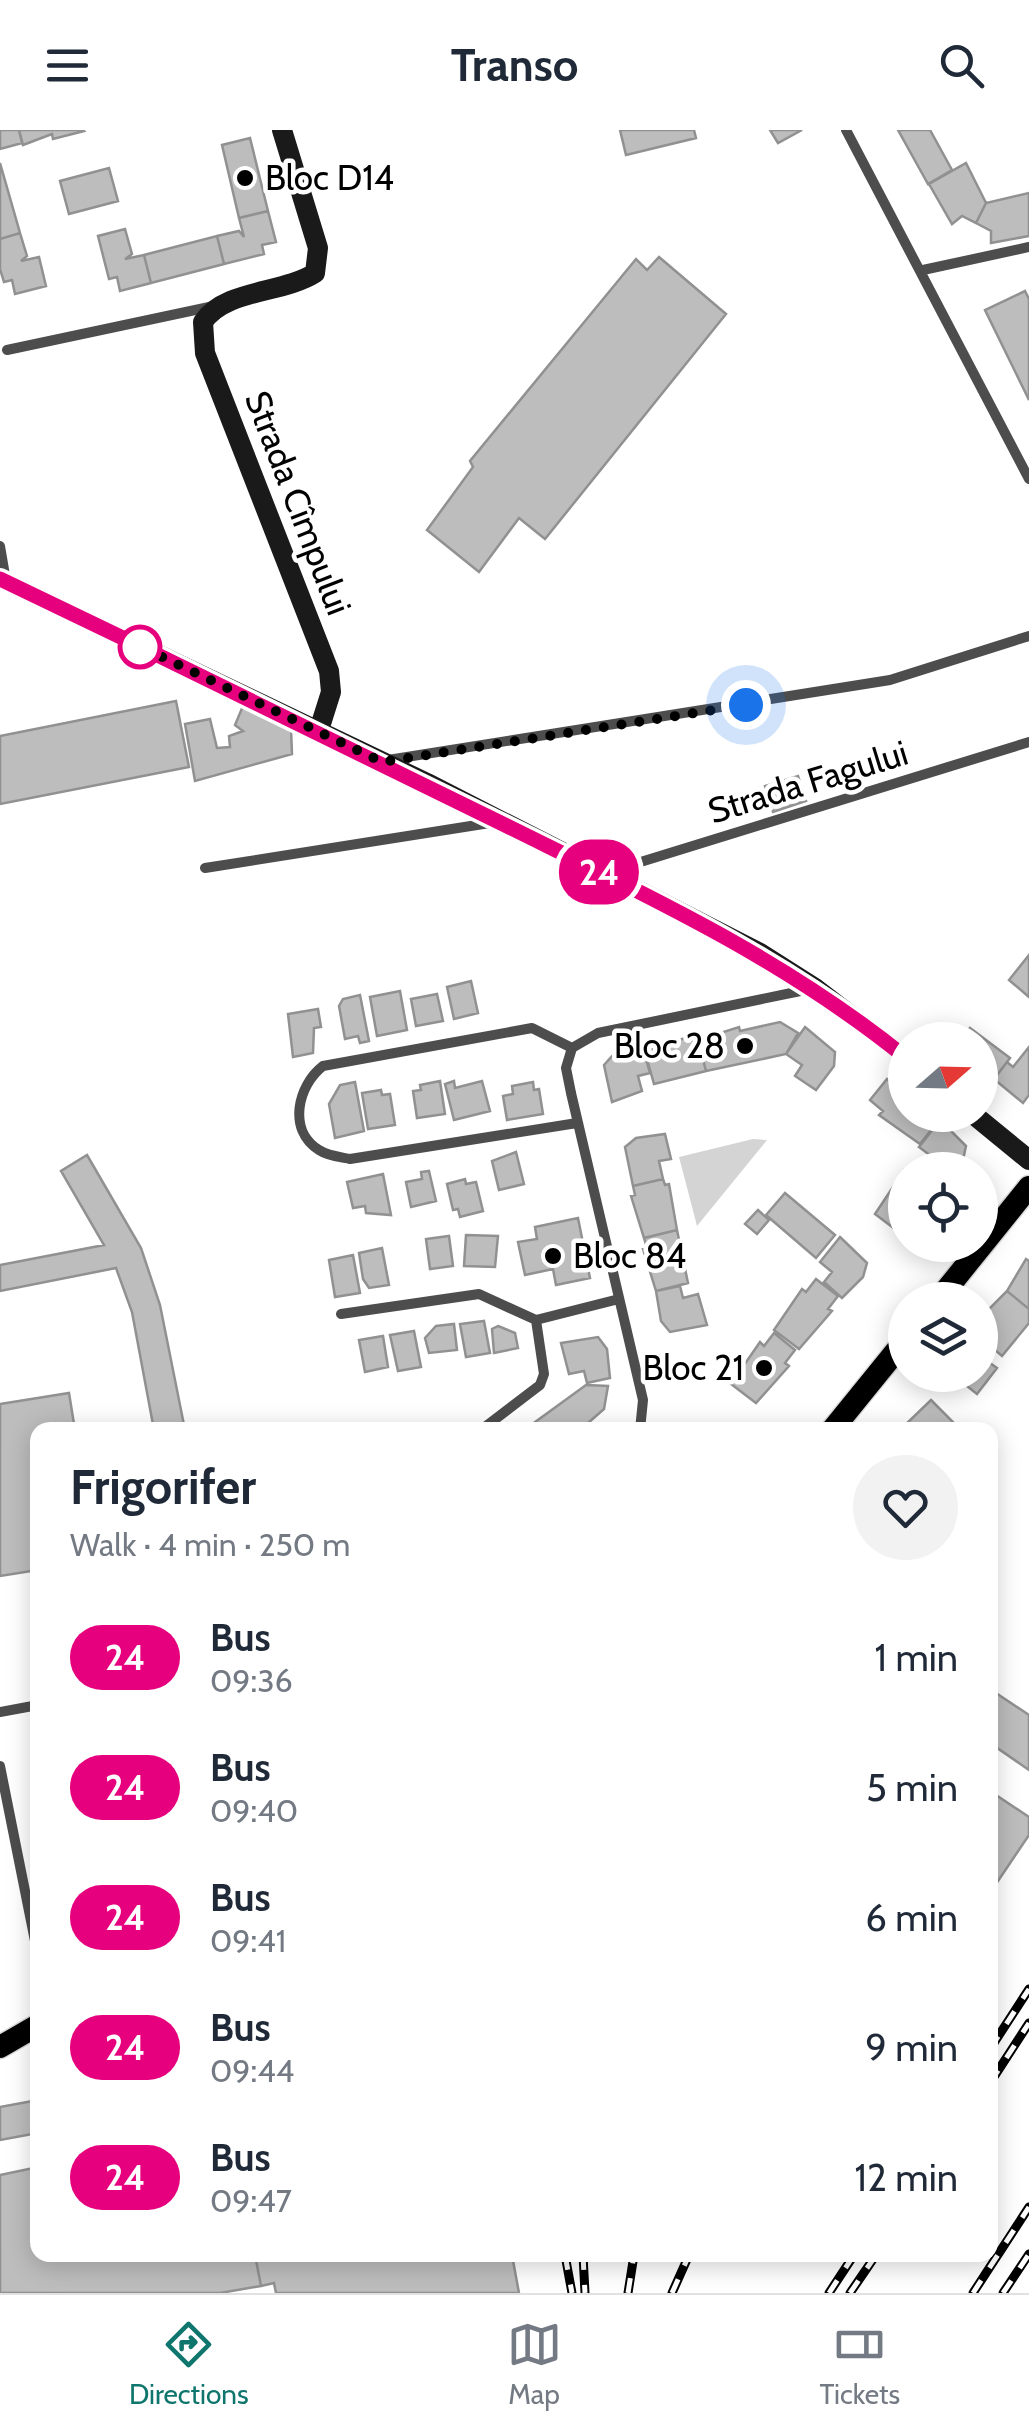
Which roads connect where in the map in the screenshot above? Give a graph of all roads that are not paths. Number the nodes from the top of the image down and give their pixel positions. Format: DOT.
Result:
graph roads {
  1 [pos="282,130"];
  2 [pos="846,130"];
  3 [pos="1029,247"];
  4 [pos="922,270"];
  5 [pos="220,305"];
  6 [pos="7,350"];
  7 [pos="1029,479"];
  8 [pos="0,546"];
  9 [pos="3,581"];
  10 [pos="1029,636"];
  11 [pos="318,730"];
  12 [pos="1029,742"];
  13 [pos="382,762"];
  14 [pos="498,822"];
  15 [pos="205,868"];
  16 [pos="602,874"];
  17 [pos="816,988"];
  18 [pos="888,1045"];
  19 [pos="572,1048"];
  20 [pos="577,1123"];
  21 [pos="995,1132"];
  22 [pos="1029,1160"];
  23 [pos="1029,1187"];
  24 [pos="952,1282"];
  25 [pos="619,1299"];
  26 [pos="341,1314"];
  27 [pos="536,1320"];
  28 [pos="888,1361"];
  29 [pos="491,1422"];
  30 [pos="641,1422"];
  31 [pos="838,1422"];
  32 [pos="30,1706"];
  33 [pos="0,1712"];
  34 [pos="0,1766"];
  35 [pos="30,1916"];
  36 [pos="30,2029"];
  37 [pos="0,2047"];
  1 -- 5 [label="street"];
  2 -- 4 [label="street"];
  3 -- 4 [label="street"];
  4 -- 7 [label="street"];
  5 -- 6 [label="street"];
  5 -- 11 [label="street, Strada Cîmpului"];
  8 -- 9 [label="street"];
  9 -- 11 [label="street"];
  10 -- 13 [label="street"];
  11 -- 13 [label="street"];
  12 -- 16 [label="street, Strada Fagului"];
  13 -- 14 [label="street"];
  14 -- 15 [label="street"];
  14 -- 16 [label="street"];
  16 -- 17 [label="street"];
  17 -- 18 [label="street"];
  17 -- 19 [label="street"];
  19 -- 20 [label="street"];
  19 -- 20 [label="street"];
  20 -- 25 [label="street"];
  21 -- 22 [label="street"];
  23 -- 24 [label="main road"];
  25 -- 27 [label="street"];
  25 -- 30 [label="street"];
  26 -- 27 [label="street"];
  27 -- 29 [label="street"];
  28 -- 31 [label="main road"];
  32 -- 33 [label="street"];
  34 -- 35 [label="street"];
  36 -- 37 [label="main road"];
}
